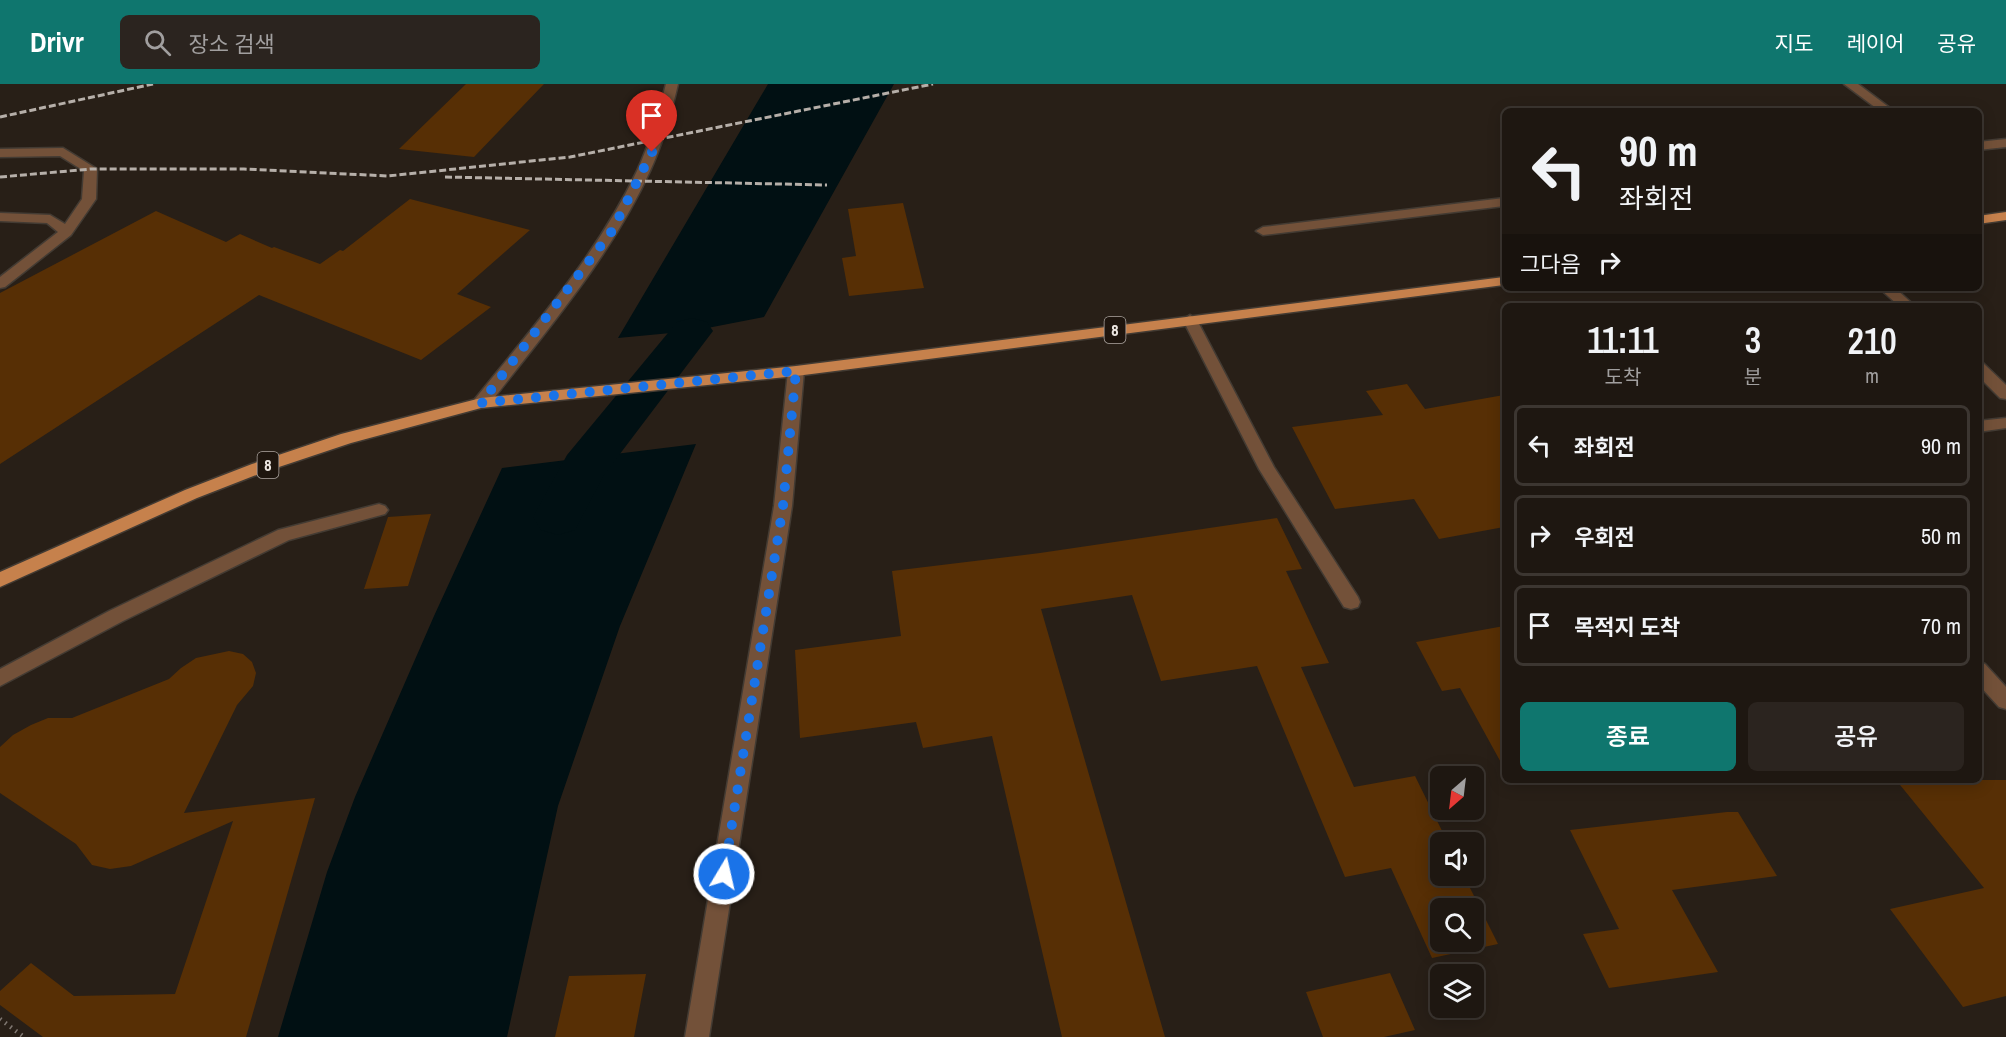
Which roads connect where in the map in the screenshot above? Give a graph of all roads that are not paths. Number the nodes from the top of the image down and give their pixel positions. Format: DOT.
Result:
graph roads {
  1 [pos="672,84"];
  2 [pos="1850,84"];
  3 [pos="1884,108"];
  4 [pos="2006,143"];
  5 [pos="1982,146"];
  6 [pos="0,153"];
  7 [pos="1502,202"];
  8 [pos="0,216"];
  9 [pos="2006,216"];
  10 [pos="1982,219"];
  11 [pos="1263,231"];
  12 [pos="66,232"];
  13 [pos="1502,280"];
  14 [pos="0,284"];
  15 [pos="1890,291"];
  16 [pos="1904,303"];
  17 [pos="1190,321"];
  18 [pos="796,371"];
  19 [pos="1982,371"];
  20 [pos="2006,394"];
  21 [pos="481,403"];
  22 [pos="2006,423"];
  23 [pos="1982,426"];
  24 [pos="379,510"];
  25 [pos="0,580"];
  26 [pos="1351,602"];
  27 [pos="1982,674"];
  28 [pos="0,678"];
  29 [pos="2006,700"];
  30 [pos="697,1037"];
  1 -- 21 [label="street"];
  2 -- 3 [label="street"];
  4 -- 5 [label="street"];
  6 -- 12 [label="street"];
  7 -- 11 [label="street"];
  8 -- 12 [label="street"];
  9 -- 10 [label="main road"];
  12 -- 14 [label="street"];
  13 -- 17 [label="main road, 8"];
  15 -- 16 [label="street"];
  17 -- 18 [label="main road, 8"];
  17 -- 26 [label="street"];
  18 -- 21 [label="main road, 8"];
  18 -- 30 [label="street"];
  19 -- 20 [label="street"];
  21 -- 25 [label="main road, 8"];
  22 -- 23 [label="street"];
  24 -- 28 [label="street"];
  27 -- 29 [label="street"];
}
